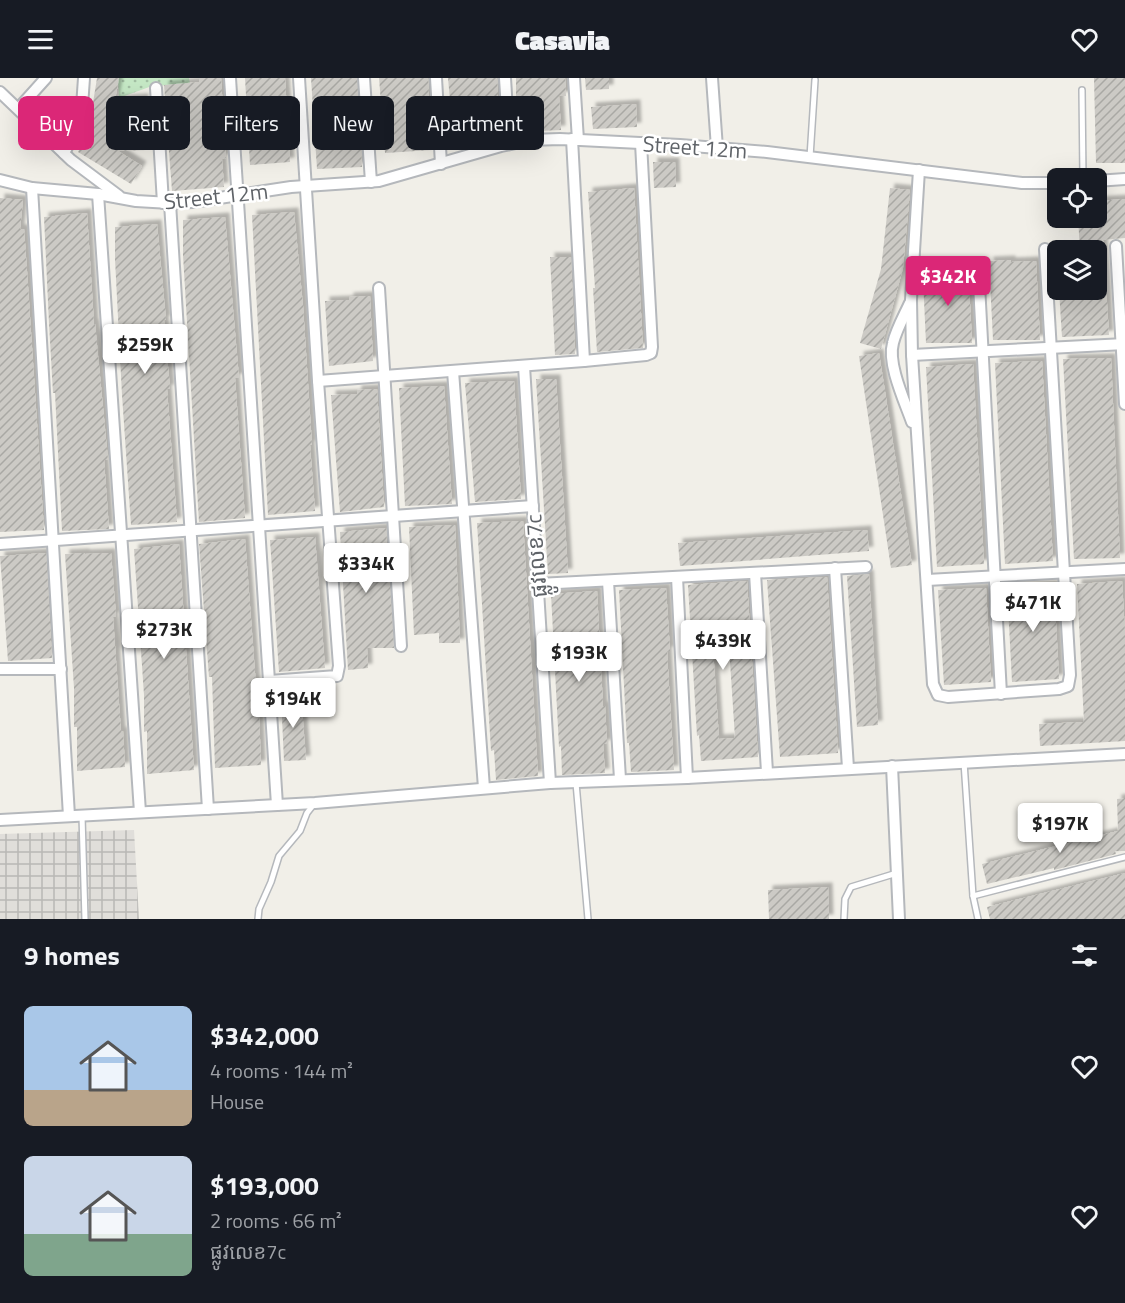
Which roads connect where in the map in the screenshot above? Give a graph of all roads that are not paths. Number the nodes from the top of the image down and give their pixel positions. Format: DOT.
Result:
graph roads {
  1 [pos="46,78"];
  2 [pos="84,78"];
  3 [pos="230,78"];
  4 [pos="298,78"];
  5 [pos="364,78"];
  6 [pos="436,78"];
  7 [pos="505,78"];
  8 [pos="574,78"];
  9 [pos="712,78"];
  10 [pos="815,80"];
  11 [pos="156,88"];
  12 [pos="1082,90"];
  13 [pos="0,92"];
  14 [pos="30,96"];
  15 [pos="506,96"];
  16 [pos="18,107"];
  17 [pos="544,140"];
  18 [pos="575,140"];
  19 [pos="641,143"];
  20 [pos="717,148"];
  21 [pos="61,150"];
  22 [pos="489,150"];
  23 [pos="64,153"];
  24 [pos="810,158"];
  25 [pos="441,164"];
  26 [pos="1083,168"];
  27 [pos="920,170"];
  28 [pos="1125,179"];
  29 [pos="0,180"];
  30 [pos="1107,180"];
  31 [pos="370,182"];
  32 [pos="1047,183"];
  33 [pos="306,186"];
  34 [pos="32,188"];
  35 [pos="98,194"];
  36 [pos="238,196"];
  37 [pos="122,199"];
  38 [pos="167,203"];
  39 [pos="1116,246"];
  40 [pos="1045,249"];
  41 [pos="978,266"];
  42 [pos="379,288"];
  43 [pos="911,300"];
  44 [pos="1123,344"];
  45 [pos="1051,348"];
  46 [pos="983,352"];
  47 [pos="912,355"];
  48 [pos="584,361"];
  49 [pos="524,366"];
  50 [pos="453,371"];
  51 [pos="384,376"];
  52 [pos="318,381"];
  53 [pos="1125,404"];
  54 [pos="917,434"];
  55 [pos="533,506"];
  56 [pos="464,511"];
  57 [pos="393,516"];
  58 [pos="328,521"];
  59 [pos="259,526"];
  60 [pos="190,530"];
  61 [pos="121,535"];
  62 [pos="53,540"];
  63 [pos="0,544"];
  64 [pos="866,567"];
  65 [pos="836,568"];
  66 [pos="1125,568"];
  67 [pos="1063,572"];
  68 [pos="755,573"];
  69 [pos="995,576"];
  70 [pos="677,577"];
  71 [pos="609,580"];
  72 [pos="927,580"];
  73 [pos="538,584"];
  74 [pos="401,646"];
  75 [pos="0,669"];
  76 [pos="61,669"];
  77 [pos="269,681"];
  78 [pos="1001,694"];
  79 [pos="1125,754"];
  80 [pos="964,762"];
  81 [pos="892,766"];
  82 [pos="848,768"];
  83 [pos="767,772"];
  84 [pos="687,778"];
  85 [pos="620,779"];
  86 [pos="550,783"];
  87 [pos="576,783"];
  88 [pos="484,788"];
  89 [pos="315,803"];
  90 [pos="277,805"];
  91 [pos="208,809"];
  92 [pos="140,812"];
  93 [pos="69,816"];
  94 [pos="82,816"];
  95 [pos="0,820"];
  96 [pos="1125,857"];
  97 [pos="897,873"];
  98 [pos="973,896"];
  99 [pos="85,919"];
  100 [pos="258,919"];
  101 [pos="588,919"];
  102 [pos="844,919"];
  103 [pos="899,919"];
  104 [pos="978,919"];
  1 -- 14 [label="street"];
  2 -- 23 [label="street"];
  3 -- 36 [label="street"];
  4 -- 33 [label="street"];
  5 -- 31 [label="street"];
  6 -- 25 [label="street"];
  7 -- 15 [label="street"];
  8 -- 18 [label="street"];
  9 -- 20 [label="street"];
  10 -- 24 [label="lane"];
  11 -- 38 [label="street"];
  12 -- 26 [label="lane"];
  13 -- 16 [label="street"];
  17 -- 18 [label="street, Street 12m"];
  18 -- 19 [label="street, Street 12m"];
  18 -- 48 [label="street"];
  19 -- 20 [label="street, Street 12m"];
  19 -- 48 [label="street"];
  20 -- 24 [label="street, Street 12m"];
  21 -- 23 [label="street"];
  22 -- 25 [label="street, Street 12m"];
  23 -- 37 [label="street"];
  24 -- 27 [label="street, Street 12m"];
  25 -- 31 [label="street, Street 12m"];
  27 -- 32 [label="street, Street 12m"];
  27 -- 43 [label="street"];
  28 -- 30 [label="street"];
  29 -- 34 [label="street, Street 12m"];
  31 -- 33 [label="street, Street 12m"];
  33 -- 36 [label="street, Street 12m"];
  33 -- 52 [label="street"];
  34 -- 35 [label="street, Street 12m"];
  34 -- 62 [label="street"];
  35 -- 37 [label="street, Street 12m"];
  35 -- 61 [label="street"];
  36 -- 38 [label="street, Street 12m"];
  36 -- 59 [label="street"];
  37 -- 38 [label="street, Street 12m"];
  38 -- 60 [label="street"];
  39 -- 44 [label="street"];
  40 -- 45 [label="street"];
  41 -- 46 [label="street"];
  42 -- 51 [label="street"];
  43 -- 47 [label="street"];
  43 -- 54 [label="street"];
  44 -- 45 [label="street"];
  44 -- 53 [label="street"];
  45 -- 46 [label="street"];
  45 -- 67 [label="street"];
  46 -- 47 [label="street"];
  46 -- 69 [label="street"];
  47 -- 54 [label="street"];
  48 -- 49 [label="street"];
  49 -- 50 [label="street"];
  49 -- 55 [label="street, ផ្លូវលេខ7c"];
  50 -- 51 [label="street"];
  50 -- 56 [label="street"];
  51 -- 52 [label="street"];
  51 -- 57 [label="street"];
  52 -- 58 [label="street"];
  54 -- 72 [label="street"];
  55 -- 56 [label="street"];
  55 -- 73 [label="street, ផ្លូវលេខ7c"];
  56 -- 57 [label="street"];
  56 -- 88 [label="street"];
  57 -- 58 [label="street"];
  57 -- 74 [label="street"];
  58 -- 59 [label="street"];
  58 -- 77 [label="street"];
  59 -- 60 [label="street"];
  59 -- 77 [label="street"];
  60 -- 61 [label="street"];
  60 -- 91 [label="street"];
  61 -- 62 [label="street"];
  61 -- 92 [label="street"];
  62 -- 63 [label="street"];
  62 -- 76 [label="street"];
  64 -- 65 [label="street"];
  65 -- 68 [label="street"];
  65 -- 82 [label="street"];
  66 -- 67 [label="street"];
  67 -- 69 [label="street"];
  67 -- 78 [label="street"];
  68 -- 70 [label="street"];
  68 -- 83 [label="street"];
  69 -- 72 [label="street"];
  69 -- 78 [label="street"];
  70 -- 71 [label="street"];
  70 -- 84 [label="street"];
  71 -- 73 [label="street"];
  71 -- 85 [label="street"];
  72 -- 78 [label="street"];
  73 -- 86 [label="street, ផ្លូវលេខ7c"];
  75 -- 76 [label="street"];
  76 -- 93 [label="street"];
  77 -- 90 [label="street"];
  79 -- 80 [label="street"];
  80 -- 81 [label="street"];
  80 -- 98 [label="lane"];
  81 -- 82 [label="street"];
  81 -- 97 [label="street"];
  82 -- 83 [label="street"];
  83 -- 84 [label="street"];
  84 -- 85 [label="street"];
  85 -- 87 [label="street"];
  86 -- 87 [label="street"];
  86 -- 88 [label="street"];
  87 -- 101 [label="lane"];
  88 -- 89 [label="street"];
  89 -- 90 [label="street"];
  89 -- 100 [label="lane"];
  90 -- 91 [label="street"];
  91 -- 92 [label="street"];
  92 -- 94 [label="street"];
  93 -- 94 [label="street"];
  93 -- 95 [label="street"];
  94 -- 99 [label="lane"];
  96 -- 98 [label="lane"];
  97 -- 102 [label="lane"];
  97 -- 103 [label="street"];
  98 -- 104 [label="lane"];
}
